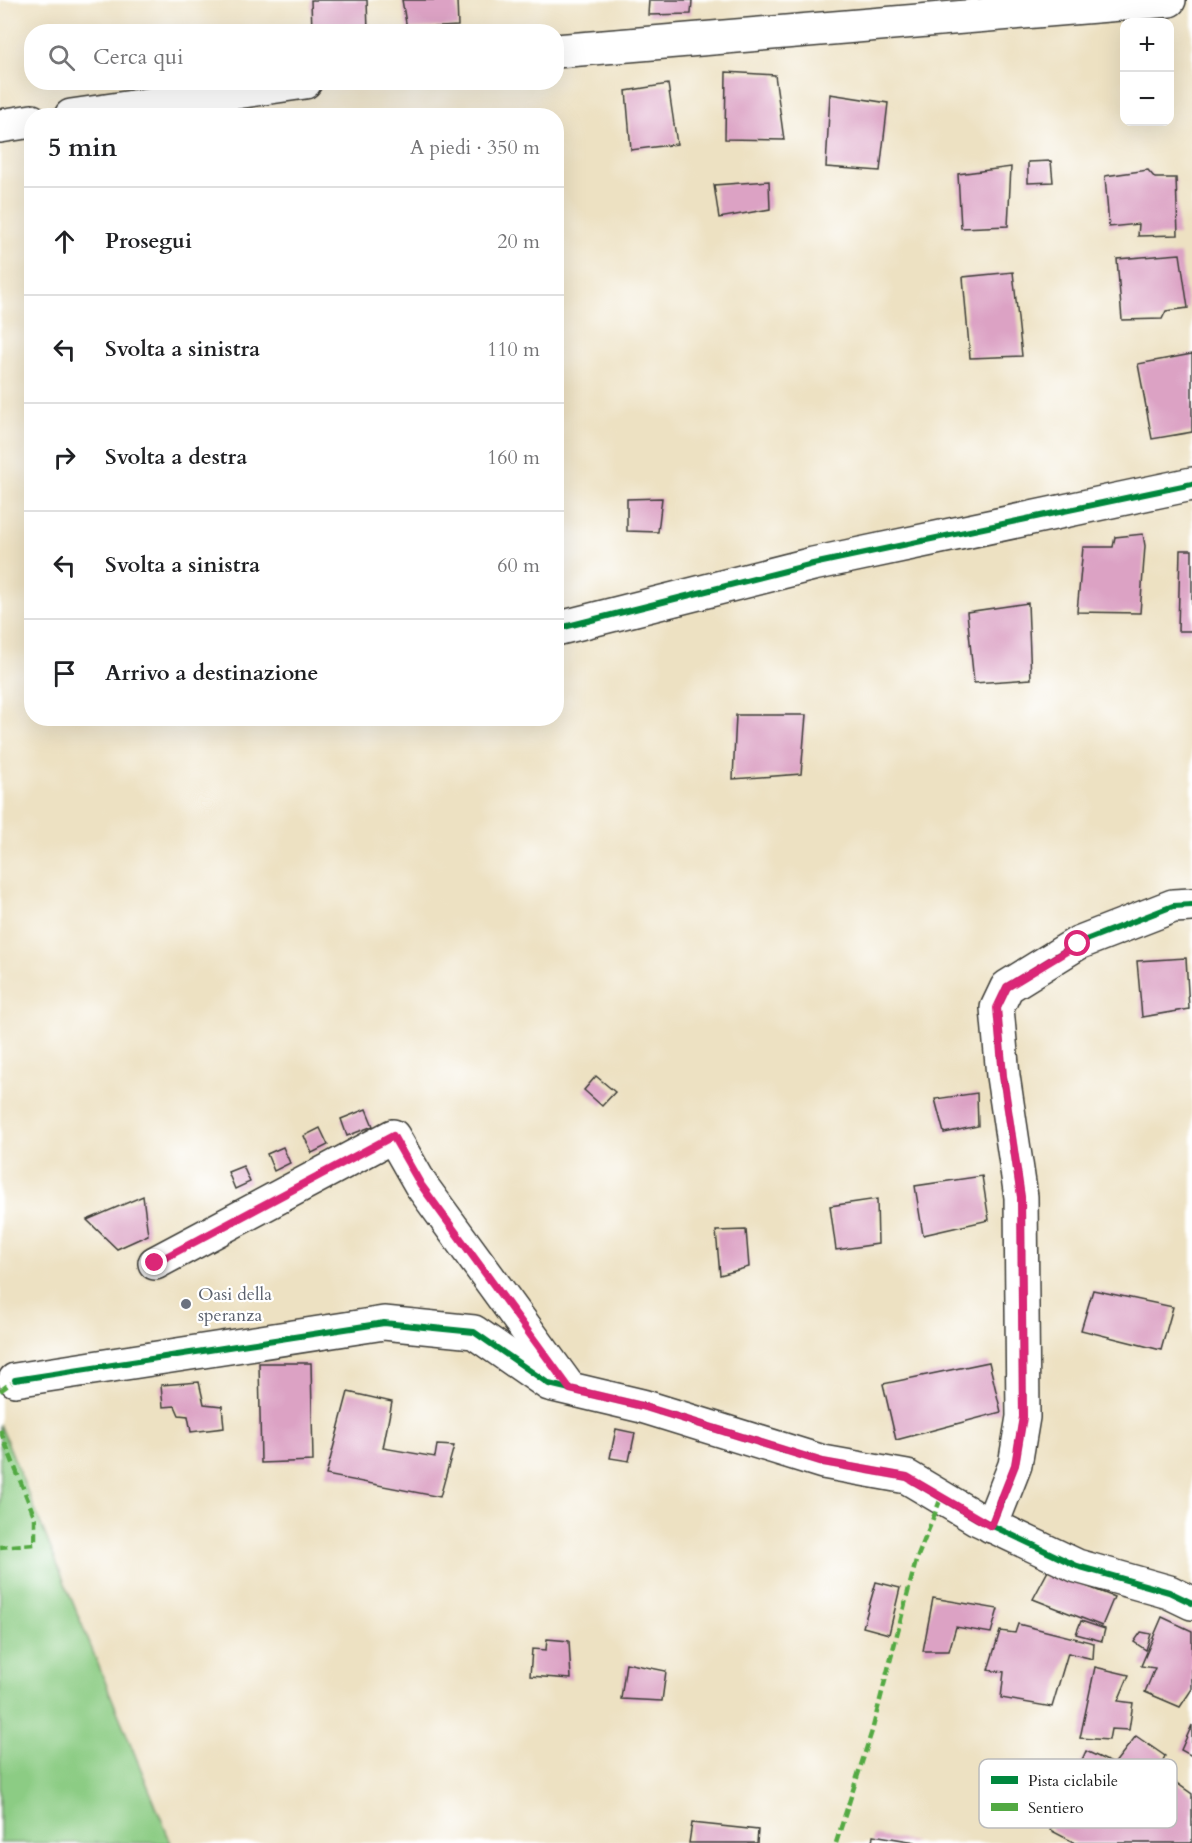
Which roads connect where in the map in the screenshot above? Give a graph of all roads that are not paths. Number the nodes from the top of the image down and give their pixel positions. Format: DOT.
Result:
graph roads {
  1 [pos="1169,0"];
  2 [pos="564,50"];
  3 [pos="250,90"];
  4 [pos="126,108"];
  5 [pos="24,122"];
  6 [pos="0,126"];
  7 [pos="1192,484"];
  8 [pos="564,628"];
  9 [pos="1192,905"];
  10 [pos="155,1263"];
  11 [pos="15,1380"];
  12 [pos="570,1389"];
  13 [pos="991,1526"];
  14 [pos="1192,1603"];
  1 -- 2 [label="street"];
  3 -- 4 [label="street"];
  5 -- 6 [label="street"];
  7 -- 8 [label="street"];
  9 -- 13 [label="street"];
  10 -- 12 [label="street"];
  11 -- 12 [label="street"];
  12 -- 13 [label="street"];
  13 -- 14 [label="street"];
}
